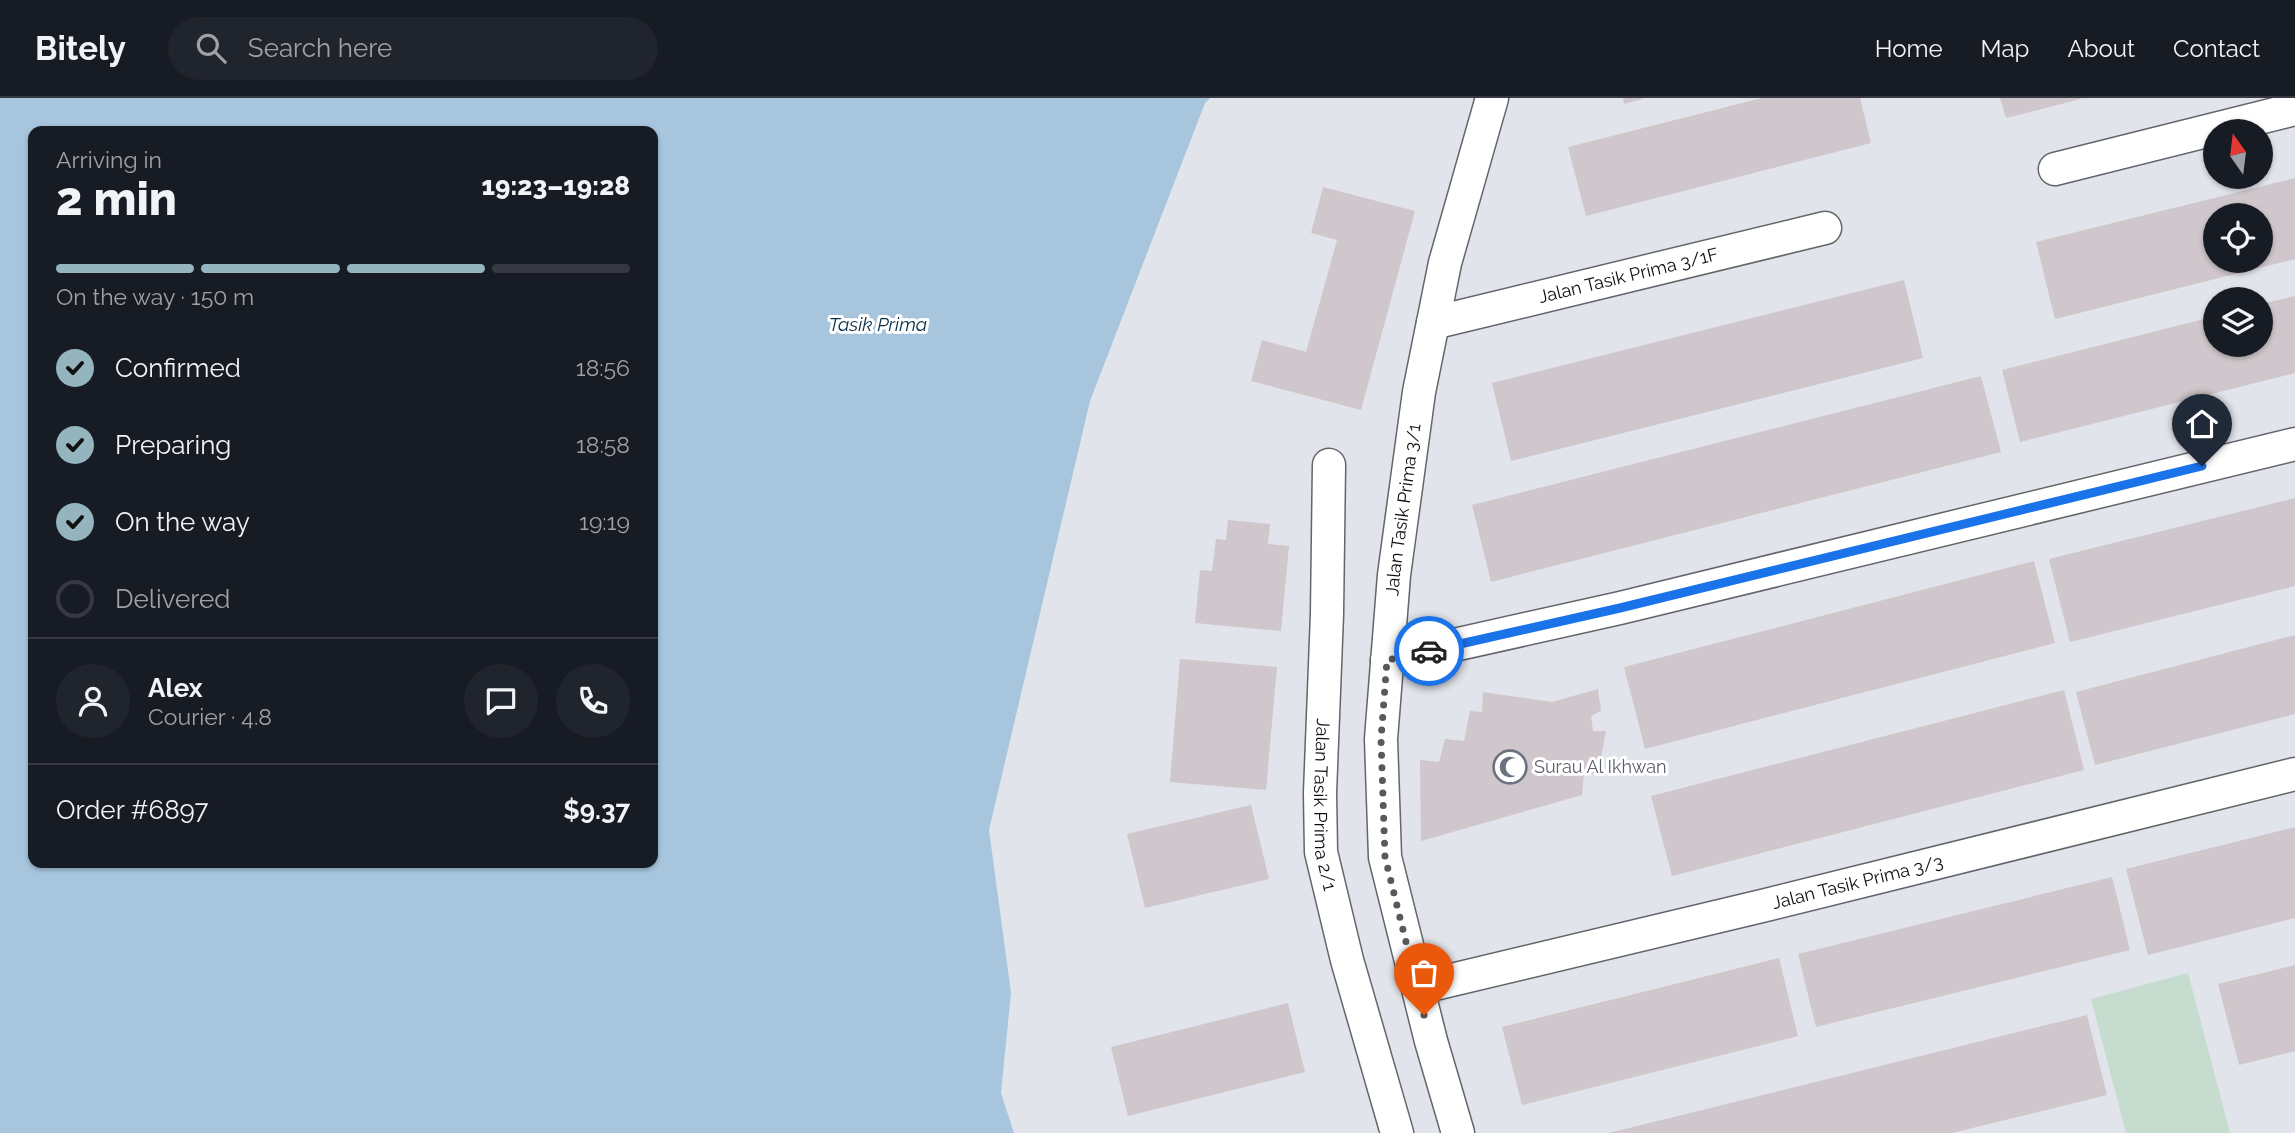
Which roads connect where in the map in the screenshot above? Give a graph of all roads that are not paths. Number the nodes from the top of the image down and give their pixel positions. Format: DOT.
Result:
graph roads {
  1 [pos="1492,98"];
  2 [pos="2295,109"];
  3 [pos="2055,169"];
  4 [pos="1825,228"];
  5 [pos="1433,323"];
  6 [pos="2295,444"];
  7 [pos="1329,465"];
  8 [pos="1387,660"];
  9 [pos="2295,774"];
  10 [pos="1418,988"];
  11 [pos="1397,1133"];
  12 [pos="1458,1133"];
  1 -- 5 [label="street, Jalan Tasik Prima 3/1"];
  2 -- 3 [label="street"];
  4 -- 5 [label="street, Jalan Tasik Prima 3/1F"];
  5 -- 8 [label="street, Jalan Tasik Prima 3/1"];
  6 -- 8 [label="street"];
  7 -- 11 [label="street, Jalan Tasik Prima 2/1"];
  8 -- 10 [label="street, Jalan Tasik Prima 3/1"];
  9 -- 10 [label="street, Jalan Tasik Prima 3/3"];
  10 -- 12 [label="street, Jalan Tasik Prima 3/1"];
}
